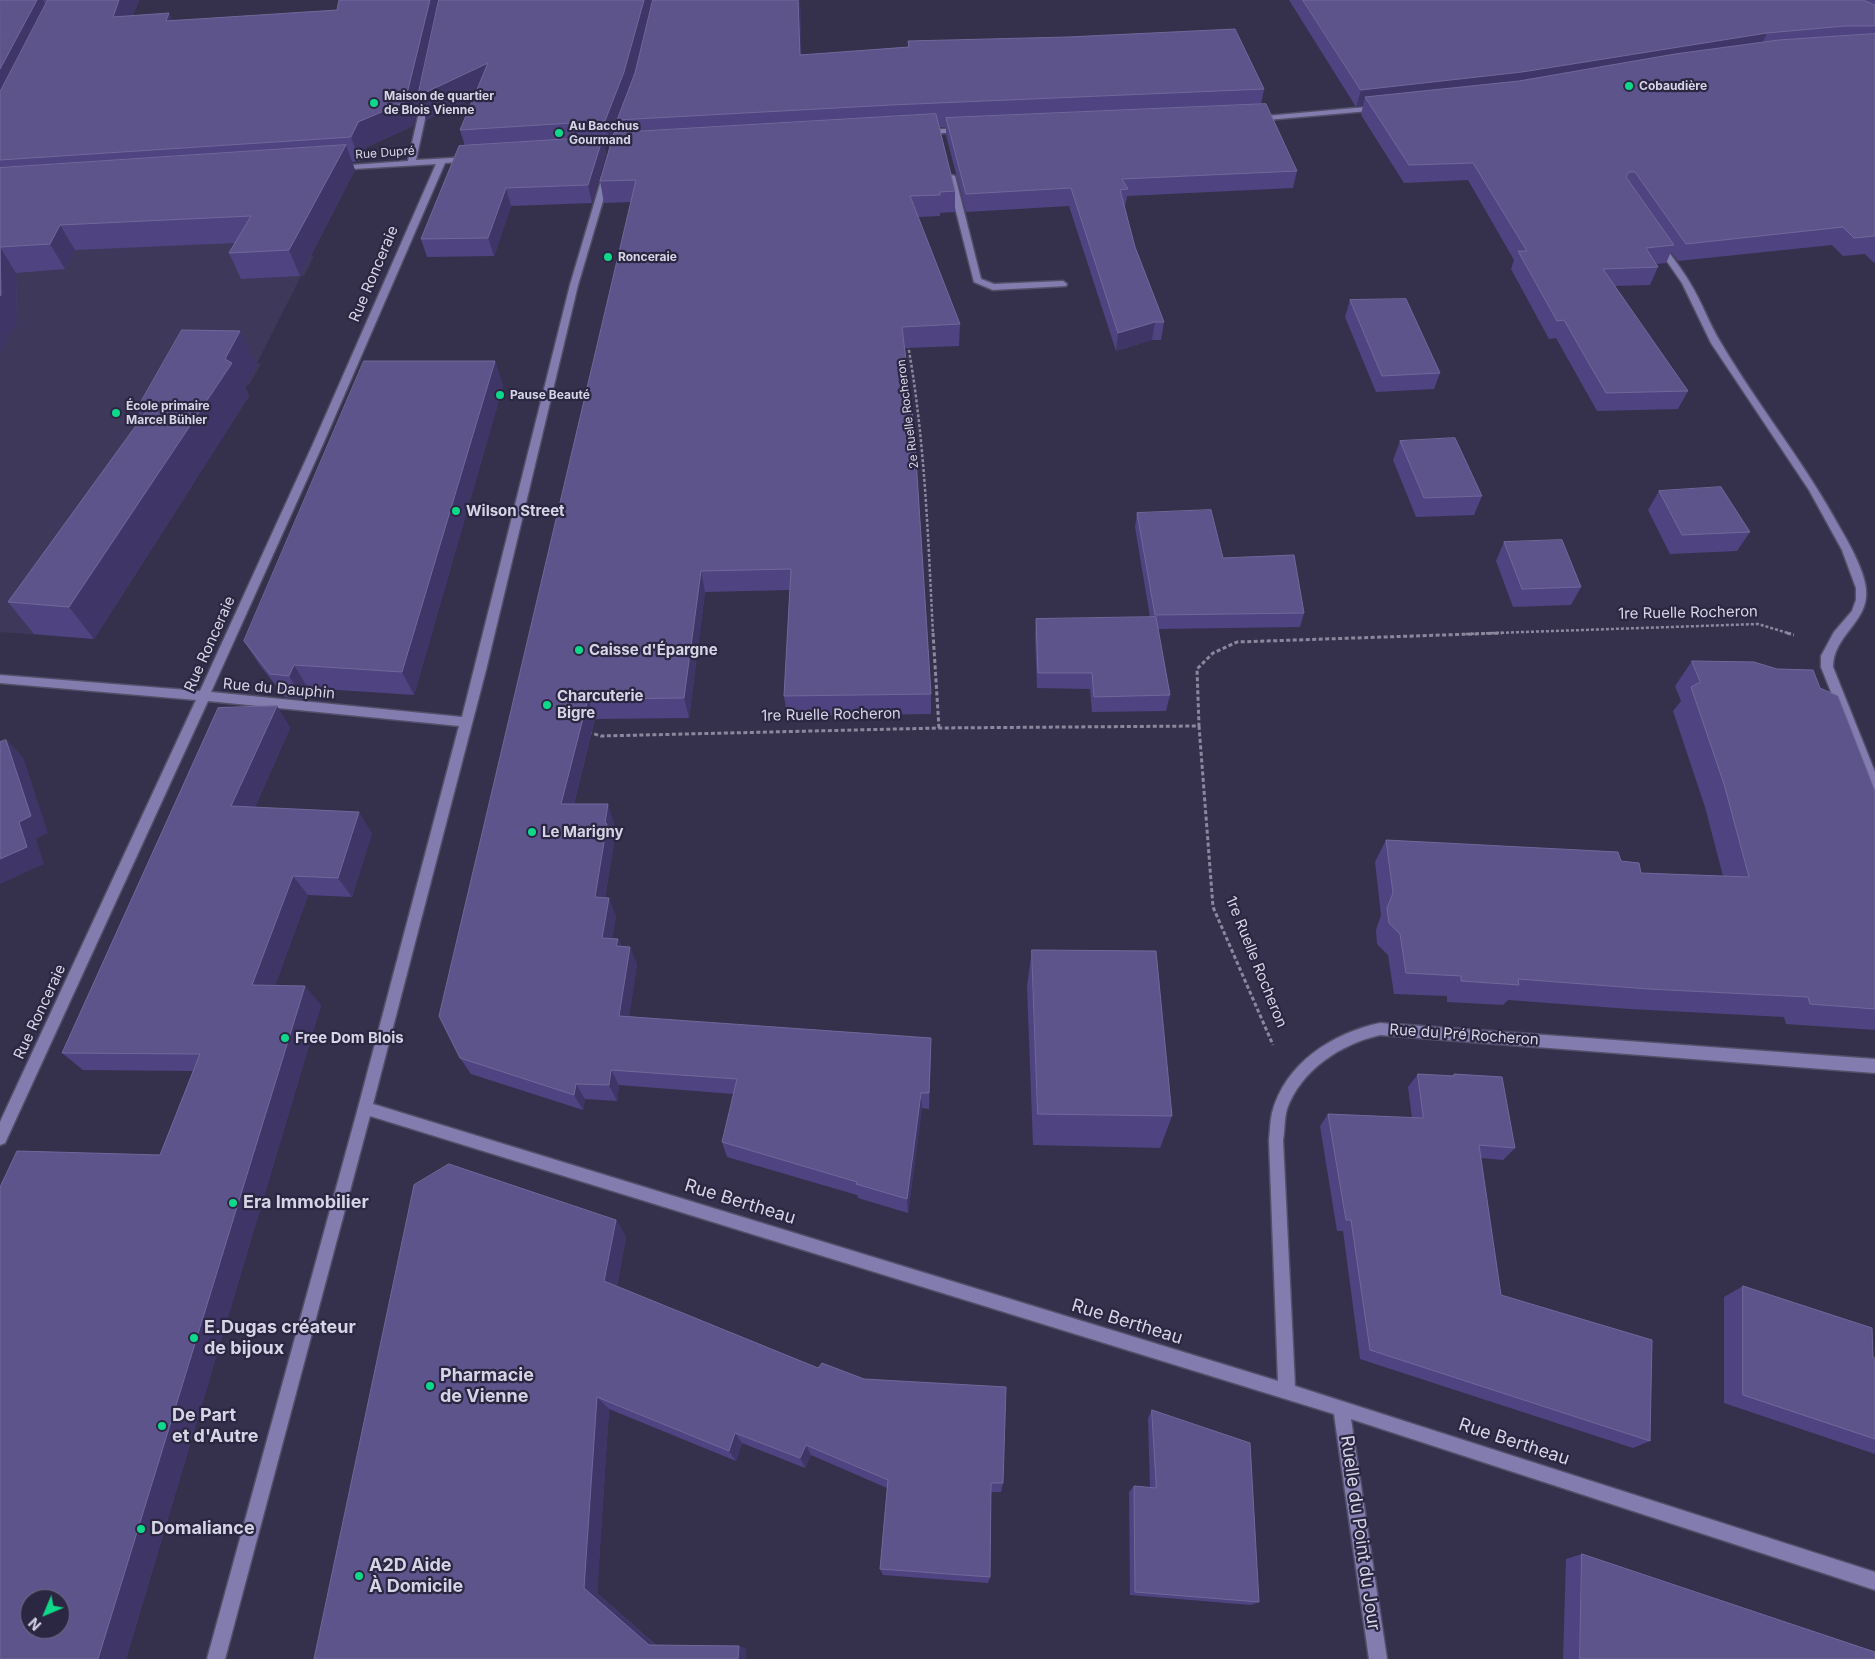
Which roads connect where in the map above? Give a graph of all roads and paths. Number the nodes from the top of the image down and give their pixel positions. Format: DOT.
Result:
graph roads {
  1 [pos="429,83"];
  2 [pos="1388,107"];
  3 [pos="1245,119"];
  4 [pos="969,130"];
  5 [pos="940,131"];
  6 [pos="912,132"];
  7 [pos="942,142"];
  8 [pos="480,158"];
  9 [pos="442,160"];
  10 [pos="412,162"];
  11 [pos="948,163"];
  12 [pos="610,166"];
  13 [pos="327,168"];
  14 [pos="1655,238"];
  15 [pos="1063,284"];
  16 [pos="906,338"];
  17 [pos="1838,635"];
  18 [pos="0,679"];
  19 [pos="204,696"];
  20 [pos="466,722"];
  21 [pos="1199,726"];
  22 [pos="939,728"];
  23 [pos="586,732"];
  24 [pos="1875,787"];
  25 [pos="1875,1066"];
  26 [pos="1291,1087"];
  27 [pos="365,1108"];
  28 [pos="0,1138"];
  29 [pos="1287,1392"];
  30 [pos="1341,1408"];
  31 [pos="1875,1581"];
  32 [pos="216,1659"];
  33 [pos="1378,1659"];
  1 -- 10 [label="street"];
  2 -- 3 [label="street"];
  4 -- 5 [label="street"];
  5 -- 6 [label="street"];
  5 -- 7 [label="street"];
  8 -- 9 [label="street, Rue Dupré"];
  9 -- 10 [label="street, Rue Dupré"];
  9 -- 19 [label="street, Rue Ronceraie"];
  10 -- 13 [label="street, Rue Dupré"];
  11 -- 15 [label="street"];
  12 -- 20 [label="street"];
  14 -- 17 [label="street"];
  16 -- 22 [label="path, 2e Ruelle Rocheron"];
  17 -- 21 [label="path, 1re Ruelle Rocheron"];
  17 -- 24 [label="street"];
  18 -- 19 [label="street, Rue du Dauphin"];
  19 -- 20 [label="street, Rue du Dauphin"];
  19 -- 28 [label="street, Rue Ronceraie"];
  20 -- 27 [label="street"];
  21 -- 22 [label="path, 1re Ruelle Rocheron"];
  21 -- 26 [label="path, 1re Ruelle Rocheron"];
  22 -- 23 [label="path, 1re Ruelle Rocheron"];
  25 -- 26 [label="street, Rue du Pré Rocheron"];
  26 -- 29 [label="street, Rue du Pré Rocheron"];
  27 -- 29 [label="street, Rue Bertheau"];
  27 -- 32 [label="street"];
  29 -- 30 [label="street, Rue Bertheau"];
  30 -- 31 [label="street, Rue Bertheau"];
  30 -- 33 [label="street, Ruelle du Point du Jour"];
}
